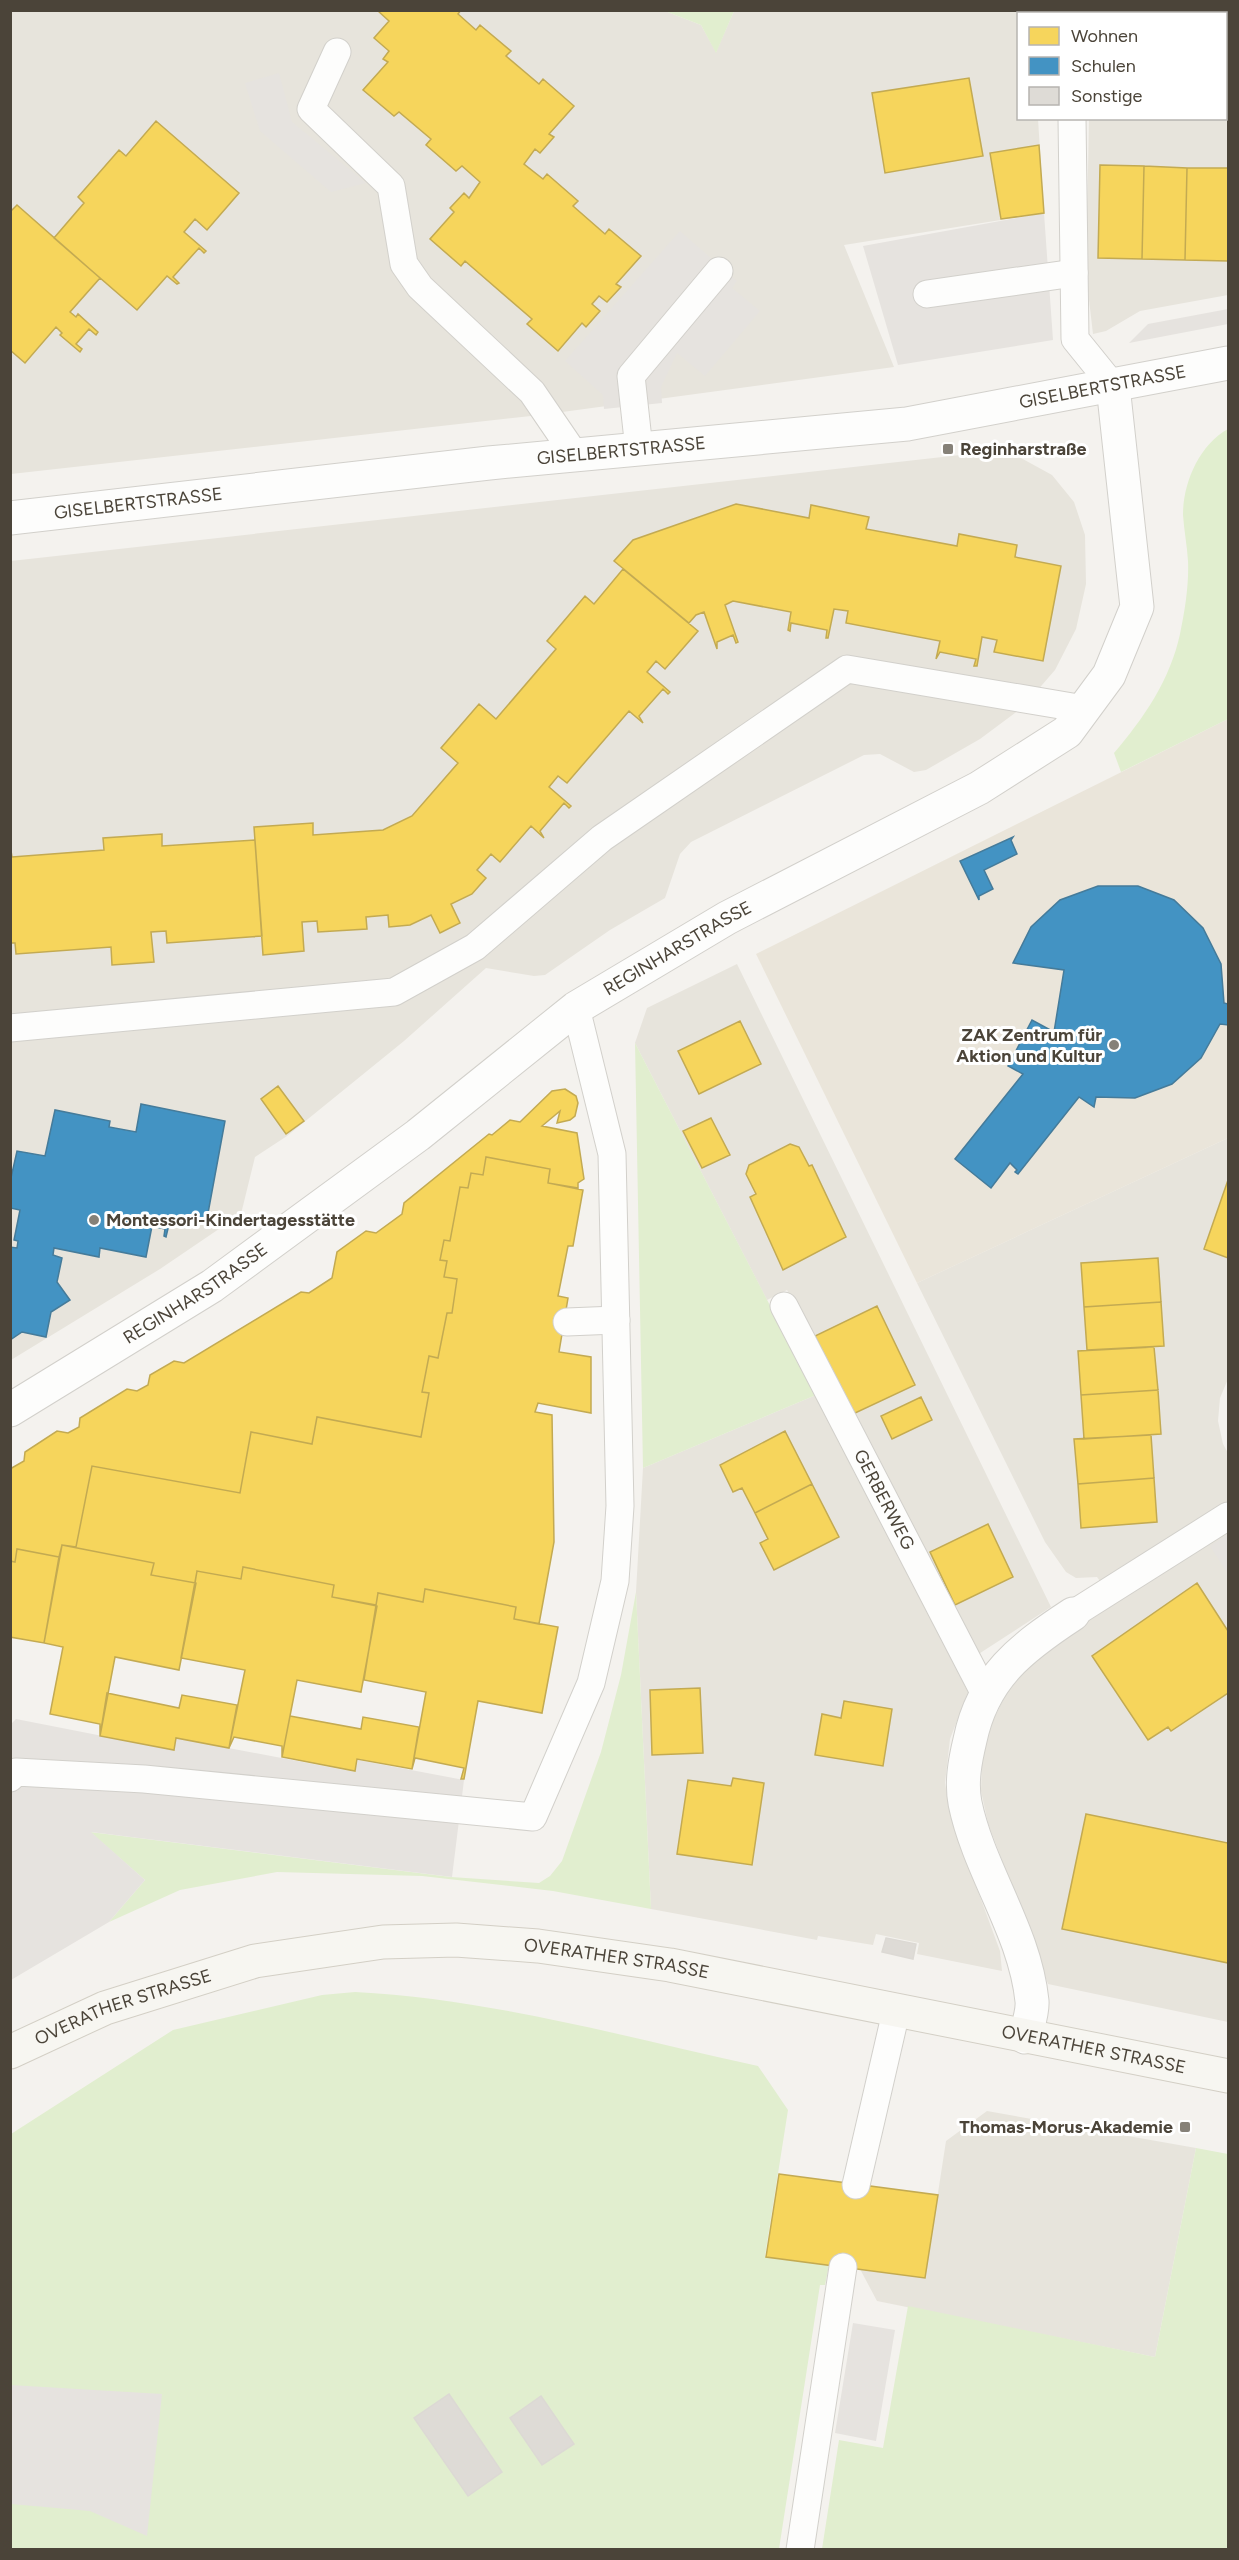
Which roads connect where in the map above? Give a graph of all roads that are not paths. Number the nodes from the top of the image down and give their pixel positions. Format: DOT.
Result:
graph roads {
  1 [pos="337,52"];
  2 [pos="1072,120"];
  3 [pos="719,271"];
  4 [pos="1074,273"];
  5 [pos="927,294"];
  6 [pos="1228,363"];
  7 [pos="1113,386"];
  8 [pos="639,449"];
  9 [pos="575,455"];
  10 [pos="10,518"];
  11 [pos="1084,709"];
  12 [pos="576,1008"];
  13 [pos="10,1028"];
  14 [pos="784,1306"];
  15 [pos="616,1320"];
  16 [pos="567,1322"];
  17 [pos="10,1410"];
  18 [pos="1228,1516"];
  19 [pos="1073,1614"];
  20 [pos="985,1694"];
  21 [pos="10,1778"];
  22 [pos="896,2012"];
  23 [pos="1025,2037"];
  24 [pos="10,2052"];
  25 [pos="1228,2076"];
  26 [pos="856,2185"];
  27 [pos="843,2267"];
  28 [pos="800,2550"];
  1 -- 9 [label="lane"];
  2 -- 4 [label="lane"];
  3 -- 8 [label="lane"];
  4 -- 5 [label="lane"];
  4 -- 7 [label="lane"];
  6 -- 7 [label="street, GISELBERTSTRASSE"];
  7 -- 8 [label="street, GISELBERTSTRASSE"];
  7 -- 11 [label="street, REGINHARSTRASSE"];
  8 -- 9 [label="street, GISELBERTSTRASSE"];
  9 -- 10 [label="street, GISELBERTSTRASSE"];
  11 -- 12 [label="street, REGINHARSTRASSE"];
  11 -- 13 [label="lane"];
  12 -- 15 [label="lane"];
  12 -- 17 [label="street, REGINHARSTRASSE"];
  14 -- 20 [label="lane, GERBERWEG"];
  15 -- 16 [label="lane"];
  15 -- 21 [label="lane"];
  18 -- 19 [label="lane"];
  19 -- 20 [label="street"];
  20 -- 23 [label="street"];
  22 -- 23 [label="main road, OVERATHER STRASSE"];
  22 -- 24 [label="main road, OVERATHER STRASSE"];
  22 -- 26 [label="lane"];
  23 -- 25 [label="main road, OVERATHER STRASSE"];
  27 -- 28 [label="lane"];
}
